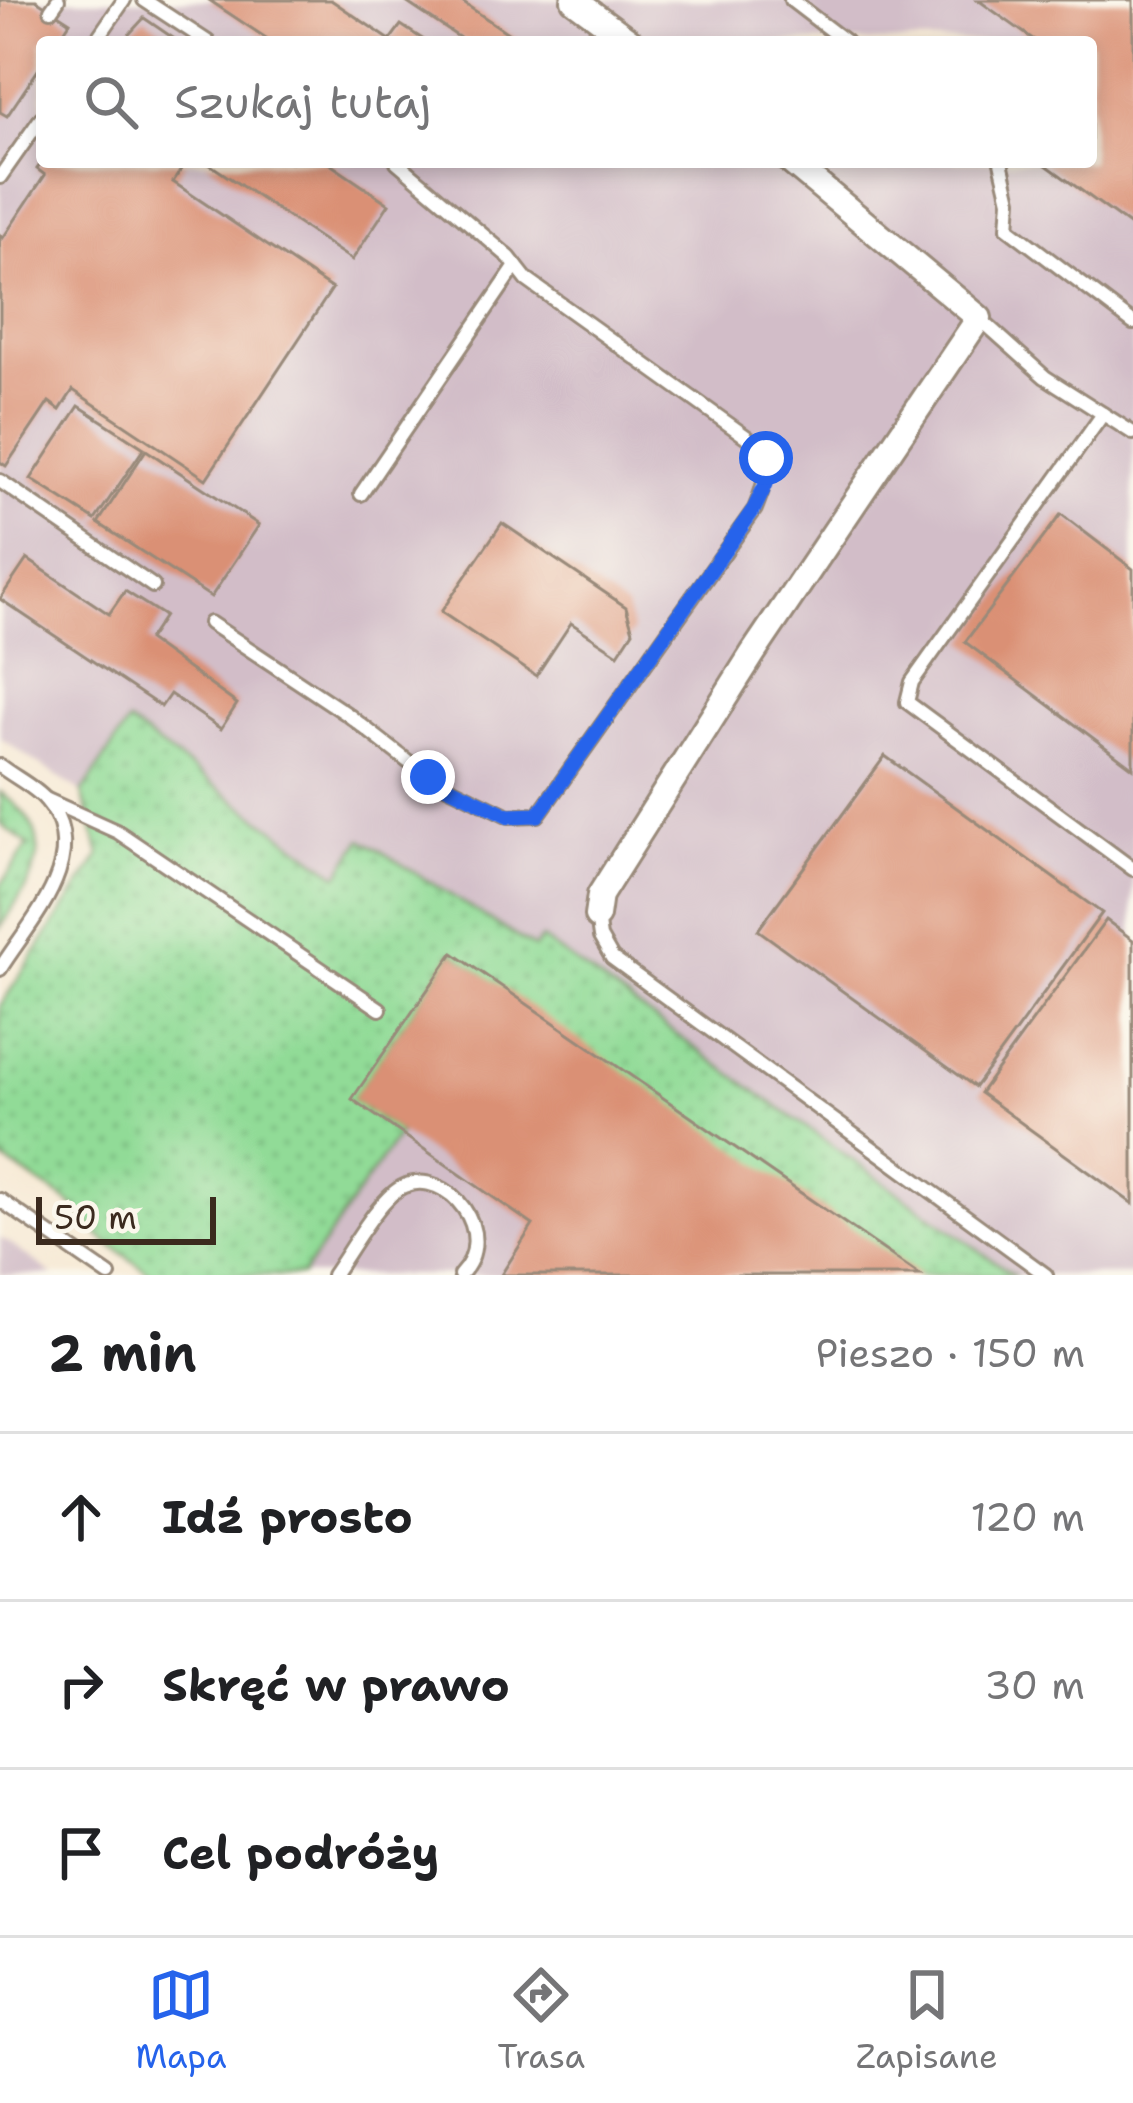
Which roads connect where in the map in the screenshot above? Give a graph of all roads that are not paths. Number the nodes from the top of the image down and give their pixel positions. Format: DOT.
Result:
graph roads {
  1 [pos="124,0"];
  2 [pos="144,0"];
  3 [pos="574,0"];
  4 [pos="791,0"];
  5 [pos="98,36"];
  6 [pos="199,36"];
  7 [pos="623,36"];
  8 [pos="839,36"];
  9 [pos="36,126"];
  10 [pos="404,168"];
  11 [pos="797,168"];
  12 [pos="1002,168"];
  13 [pos="0,177"];
  14 [pos="516,266"];
  15 [pos="979,318"];
  16 [pos="1133,323"];
  17 [pos="1103,414"];
  18 [pos="1133,433"];
  19 [pos="0,481"];
  20 [pos="362,494"];
  21 [pos="153,586"];
  22 [pos="210,623"];
  23 [pos="0,766"];
  24 [pos="45,799"];
  25 [pos="1133,869"];
  26 [pos="596,916"];
  27 [pos="0,969"];
  28 [pos="380,1009"];
  29 [pos="0,1200"];
  30 [pos="109,1275"];
  31 [pos="333,1275"];
  32 [pos="460,1275"];
  33 [pos="1046,1275"];
  1 -- 5 [label="lane"];
  2 -- 6 [label="lane"];
  3 -- 7 [label="street"];
  4 -- 8 [label="lane"];
  9 -- 13 [label="lane"];
  10 -- 14 [label="lane"];
  11 -- 15 [label="street"];
  12 -- 16 [label="lane"];
  14 -- 20 [label="lane"];
  14 -- 22 [label="lane"];
  15 -- 17 [label="lane"];
  15 -- 26 [label="street"];
  17 -- 18 [label="lane"];
  17 -- 25 [label="lane"];
  19 -- 21 [label="lane"];
  23 -- 24 [label="lane"];
  24 -- 27 [label="lane"];
  24 -- 28 [label="lane"];
  26 -- 33 [label="lane"];
  29 -- 30 [label="lane"];
  31 -- 32 [label="lane"];
}
